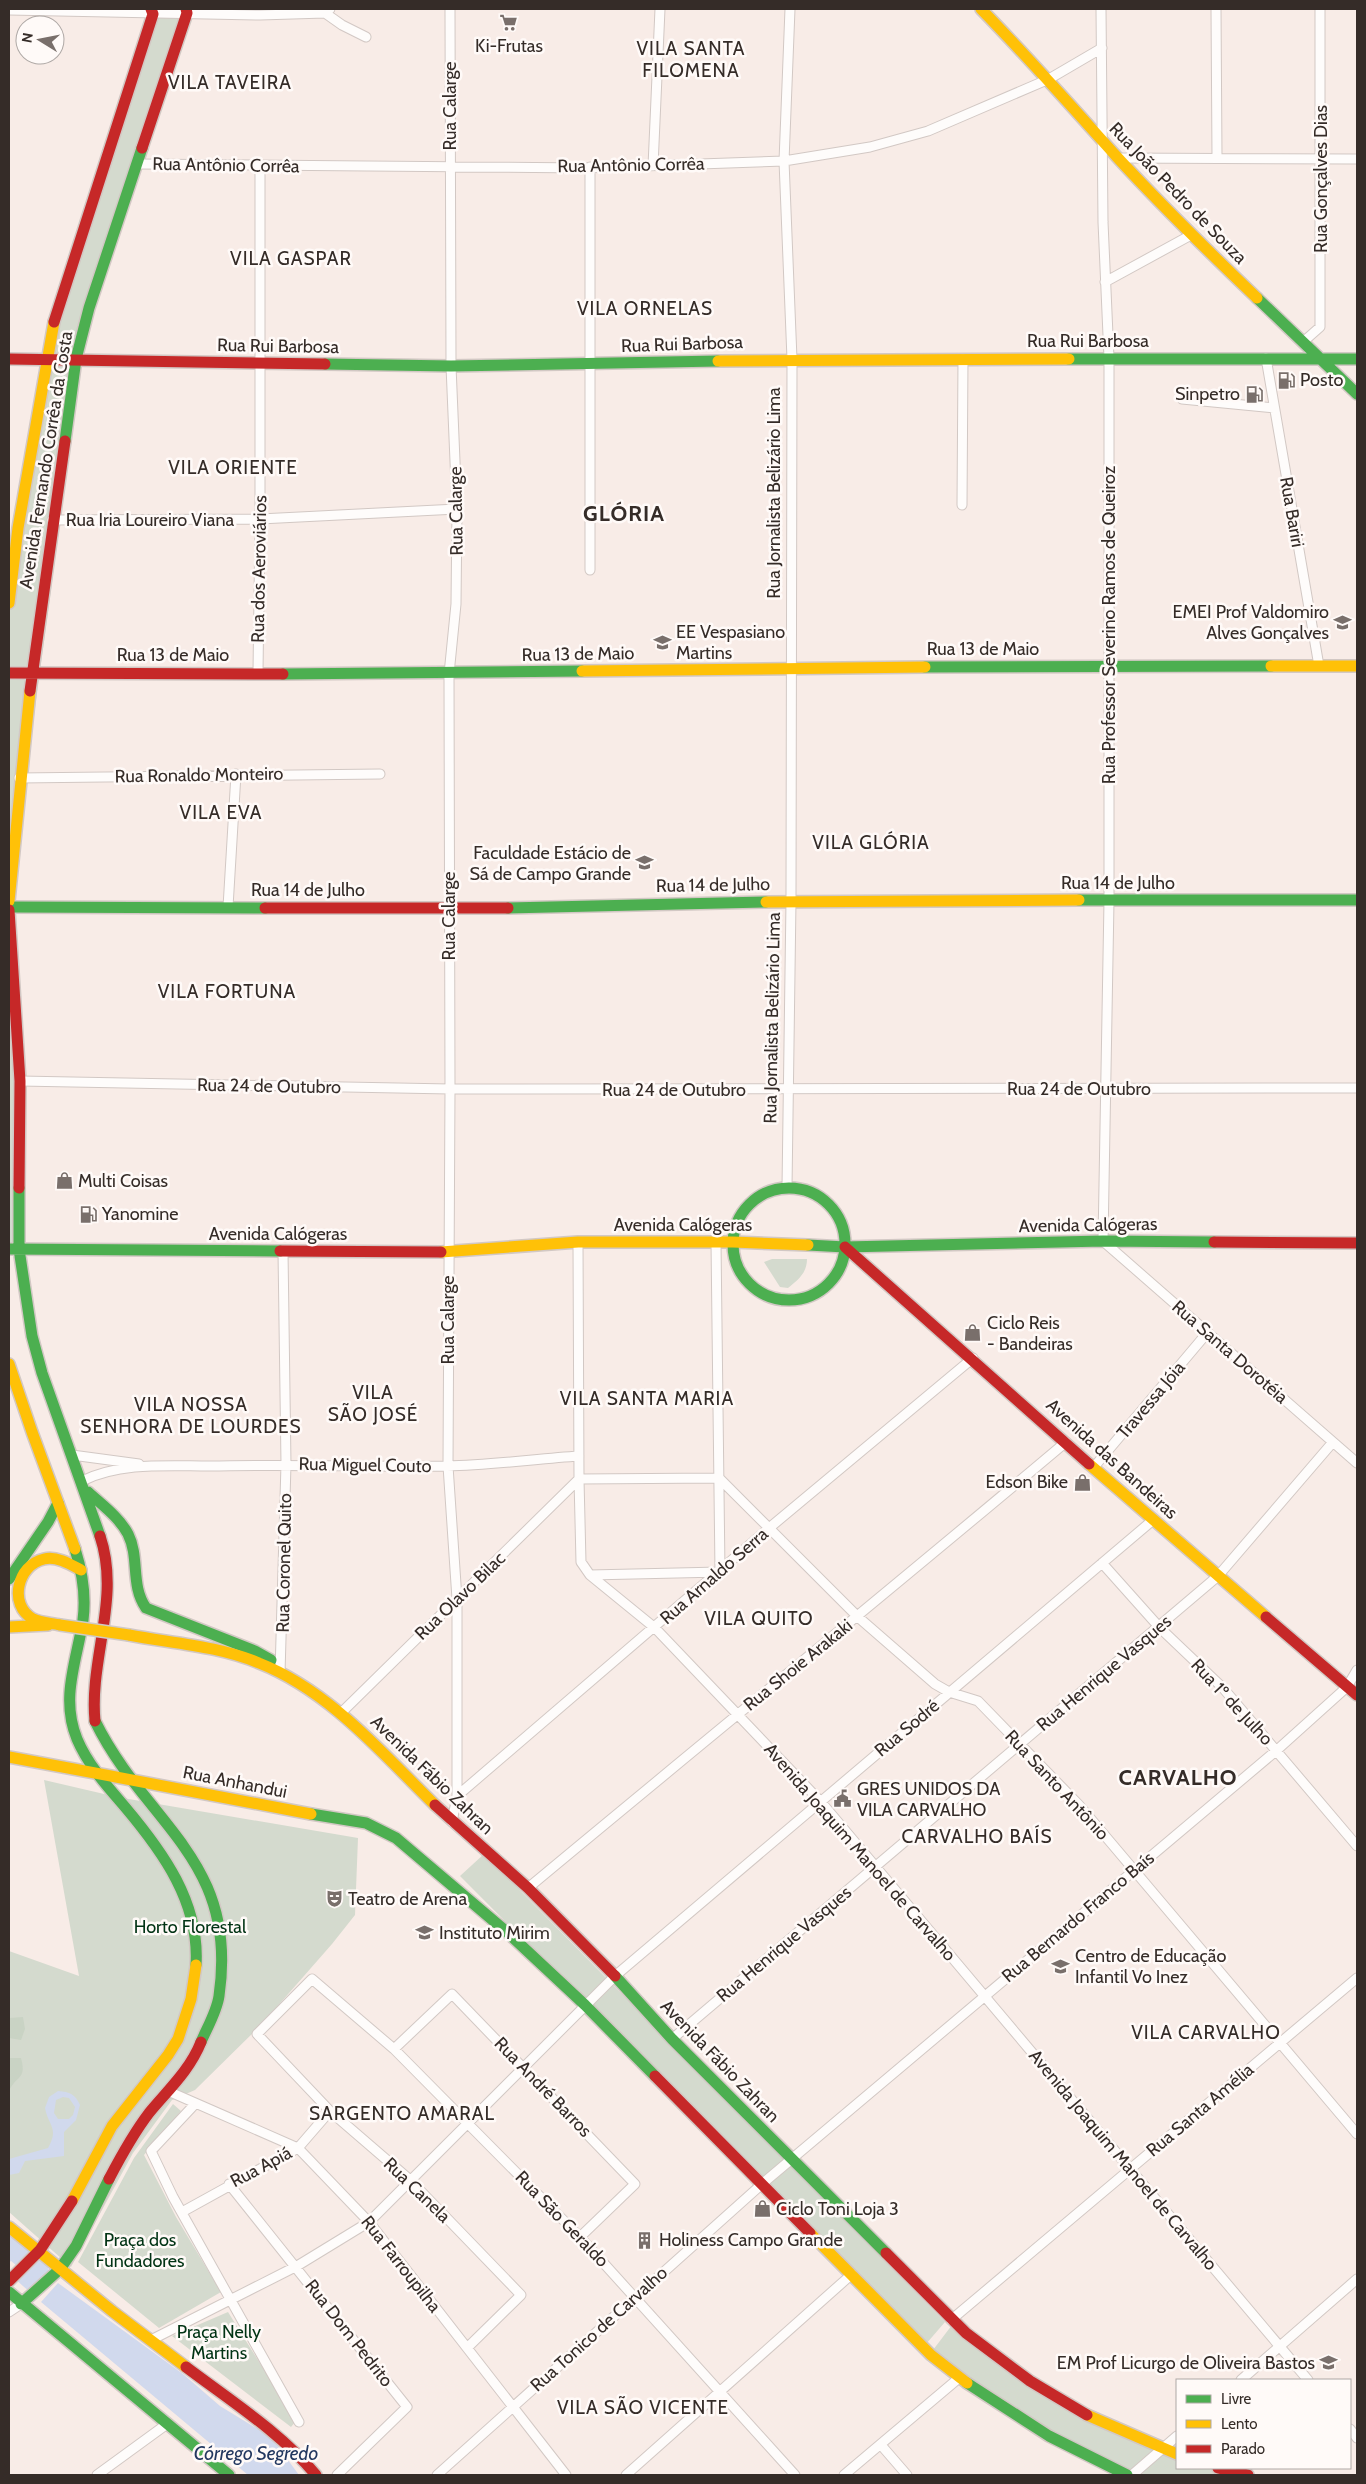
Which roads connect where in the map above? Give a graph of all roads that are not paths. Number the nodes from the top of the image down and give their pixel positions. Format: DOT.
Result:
graph roads {
  1 [pos="450,9"];
  2 [pos="660,9"];
  3 [pos="790,9"];
  4 [pos="980,9"];
  5 [pos="1101,9"];
  6 [pos="1216,9"];
  7 [pos="1320,9"];
  8 [pos="9,10"];
  9 [pos="152,11"];
  10 [pos="186,11"];
  11 [pos="327,11"];
  12 [pos="260,12"];
  13 [pos="366,37"];
  14 [pos="1102,48"];
  15 [pos="1049,79"];
  16 [pos="1102,140"];
  17 [pos="1217,157"];
  18 [pos="1118,158"];
  19 [pos="1322,159"];
  20 [pos="1357,159"];
  21 [pos="784,161"];
  22 [pos="138,164"];
  23 [pos="260,166"];
  24 [pos="451,166"];
  25 [pos="654,166"];
  26 [pos="590,167"];
  27 [pos="1191,235"];
  28 [pos="1105,282"];
  29 [pos="1303,342"];
  30 [pos="1109,358"];
  31 [pos="1266,358"];
  32 [pos="9,359"];
  33 [pos="45,359"];
  34 [pos="76,359"];
  35 [pos="792,359"];
  36 [pos="963,359"];
  37 [pos="1320,359"];
  38 [pos="1357,359"];
  39 [pos="260,363"];
  40 [pos="590,364"];
  41 [pos="451,366"];
  42 [pos="1357,394"];
  43 [pos="1182,399"];
  44 [pos="1274,408"];
  45 [pos="962,505"];
  46 [pos="457,509"];
  47 [pos="260,519"];
  48 [pos="52,520"];
  49 [pos="13,528"];
  50 [pos="590,570"];
  51 [pos="9,604"];
  52 [pos="1109,666"];
  53 [pos="1319,666"];
  54 [pos="1357,666"];
  55 [pos="792,667"];
  56 [pos="258,672"];
  57 [pos="9,673"];
  58 [pos="33,673"];
  59 [pos="449,674"];
  60 [pos="236,774"];
  61 [pos="380,774"];
  62 [pos="19,778"];
  63 [pos="1357,900"];
  64 [pos="9,901"];
  65 [pos="791,901"];
  66 [pos="1109,901"];
  67 [pos="9,907"];
  68 [pos="228,907"];
  69 [pos="448,909"];
  70 [pos="9,910"];
  71 [pos="20,1081"];
  72 [pos="1105,1088"];
  73 [pos="1357,1088"];
  74 [pos="450,1089"];
  75 [pos="788,1090"];
  76 [pos="787,1188"];
  77 [pos="1103,1241"];
  78 [pos="578,1242"];
  79 [pos="716,1242"];
  80 [pos="732,1242"];
  81 [pos="1357,1243"];
  82 [pos="845,1247"];
  83 [pos="14,1250"];
  84 [pos="283,1251"];
  85 [pos="448,1252"];
  86 [pos="1207,1333"];
  87 [pos="972,1358"];
  88 [pos="9,1364"];
  89 [pos="1066,1442"];
  90 [pos="1333,1442"];
  91 [pos="72,1455"];
  92 [pos="579,1456"];
  93 [pos="1357,1463"];
  94 [pos="286,1464"];
  95 [pos="448,1466"];
  96 [pos="152,1467"];
  97 [pos="1094,1467"];
  98 [pos="719,1478"];
  99 [pos="579,1480"];
  100 [pos="84,1485"];
  101 [pos="58,1503"];
  102 [pos="1153,1520"];
  103 [pos="768,1529"];
  104 [pos="1102,1563"];
  105 [pos="81,1570"];
  106 [pos="720,1572"];
  107 [pos="590,1575"];
  108 [pos="1218,1576"];
  109 [pos="9,1579"];
  110 [pos="457,1599"];
  111 [pos="858,1617"];
  112 [pos="60,1625"];
  113 [pos="9,1627"];
  114 [pos="655,1628"];
  115 [pos="1160,1628"];
  116 [pos="280,1669"];
  117 [pos="1357,1670"];
  118 [pos="1347,1687"];
  119 [pos="949,1692"];
  120 [pos="1357,1696"];
  121 [pos="341,1712"];
  122 [pos="737,1714"];
  123 [pos="1020,1743"];
  124 [pos="1277,1750"];
  125 [pos="9,1757"];
  126 [pos="95,1773"];
  127 [pos="135,1780"];
  128 [pos="457,1796"];
  129 [pos="821,1802"];
  130 [pos="452,1822"];
  131 [pos="1357,1846"];
  132 [pos="876,1867"];
  133 [pos="1134,1870"];
  134 [pos="528,1888"];
  135 [pos="615,1976"];
  136 [pos="1357,1978"];
  137 [pos="312,1979"];
  138 [pos="984,1996"];
  139 [pos="585,2005"];
  140 [pos="672,2039"];
  141 [pos="1280,2043"];
  142 [pos="394,2049"];
  143 [pos="523,2066"];
  144 [pos="168,2091"];
  145 [pos="195,2104"];
  146 [pos="330,2110"];
  147 [pos="467,2122"];
  148 [pos="1357,2134"];
  149 [pos="298,2148"];
  150 [pos="791,2158"];
  151 [pos="1130,2169"];
  152 [pos="410,2180"];
  153 [pos="229,2184"];
  154 [pos="762,2184"];
  155 [pos="182,2212"];
  156 [pos="369,2222"];
  157 [pos="9,2227"];
  158 [pos="580,2237"];
  159 [pos="37,2255"];
  160 [pos="297,2266"];
  161 [pos="56,2273"];
  162 [pos="852,2274"];
  163 [pos="11,2279"];
  164 [pos="1357,2279"];
  165 [pos="9,2292"];
  166 [pos="635,2298"];
  167 [pos="232,2299"];
  168 [pos="21,2304"];
  169 [pos="9,2312"];
  170 [pos="952,2320"];
  171 [pos="151,2340"];
  172 [pos="1280,2346"];
  173 [pos="467,2348"];
  174 [pos="959,2378"];
  175 [pos="1242,2379"];
  176 [pos="1307,2379"];
  177 [pos="720,2392"];
  178 [pos="513,2407"];
  179 [pos="299,2422"];
  180 [pos="167,2424"];
  181 [pos="1176,2437"];
  182 [pos="881,2444"];
  183 [pos="1163,2449"];
  184 [pos="1176,2454"];
  185 [pos="1222,2469"];
  186 [pos="97,2475"];
  187 [pos="229,2475"];
  188 [pos="316,2475"];
  189 [pos="337,2475"];
  190 [pos="436,2475"];
  191 [pos="566,2475"];
  192 [pos="626,2475"];
  193 [pos="795,2475"];
  194 [pos="844,2475"];
  195 [pos="907,2475"];
  196 [pos="1127,2475"];
  197 [pos="1132,2475"];
  198 [pos="1248,2475"];
  1 -- 24 [label="street, Rua Calarge"];
  2 -- 25 [label="street"];
  3 -- 21 [label="street, Rua Jornalista Belizário Lima"];
  4 -- 15 [label="main road, Rua João Pedro de Souza"];
  5 -- 14 [label="street, Rua Professor Severino Ramos de Queiroz"];
  6 -- 17 [label="street"];
  7 -- 19 [label="street, Rua Gonçalves Dias"];
  8 -- 9 [label="street"];
  9 -- 10 [label="street"];
  9 -- 33 [label="main road, Avenida Fernando Corrêa da Costa"];
  10 -- 12 [label="street"];
  10 -- 22 [label="main road, Avenida Fernando Corrêa da Costa"];
  11 -- 12 [label="street"];
  11 -- 13 [label="street"];
  14 -- 15 [label="street, Rua Antônio Corrêa"];
  14 -- 16 [label="street, Rua Professor Severino Ramos de Queiroz"];
  15 -- 16 [label="main road, Rua João Pedro de Souza"];
  15 -- 21 [label="street, Rua Antônio Corrêa"];
  16 -- 18 [label="main road, Rua João Pedro de Souza"];
  16 -- 28 [label="street, Rua Professor Severino Ramos de Queiroz"];
  17 -- 18 [label="street"];
  17 -- 19 [label="street"];
  18 -- 27 [label="main road, Rua João Pedro de Souza"];
  19 -- 20 [label="street"];
  19 -- 29 [label="street, Rua Gonçalves Dias"];
  21 -- 25 [label="street, Rua Antônio Corrêa"];
  21 -- 35 [label="street, Rua Jornalista Belizário Lima"];
  22 -- 23 [label="street, Rua Antônio Corrêa"];
  22 -- 34 [label="main road, Avenida Fernando Corrêa da Costa"];
  23 -- 24 [label="street, Rua Antônio Corrêa"];
  23 -- 39 [label="street, Rua dos Aeroviários"];
  24 -- 26 [label="street, Rua Antônio Corrêa"];
  24 -- 41 [label="street, Rua Calarge"];
  25 -- 26 [label="street, Rua Antônio Corrêa"];
  26 -- 40 [label="street"];
  27 -- 28 [label="street"];
  27 -- 29 [label="main road, Rua João Pedro de Souza"];
  28 -- 30 [label="street, Rua Professor Severino Ramos de Queiroz"];
  29 -- 37 [label="main road, Rua João Pedro de Souza"];
  30 -- 31 [label="main road, Rua Rui Barbosa"];
  30 -- 36 [label="main road, Rua Rui Barbosa"];
  30 -- 52 [label="street, Rua Professor Severino Ramos de Queiroz"];
  31 -- 37 [label="main road, Rua Rui Barbosa"];
  31 -- 44 [label="street, Rua Bariri"];
  32 -- 33 [label="main road, Rua Rui Barbosa"];
  33 -- 34 [label="main road, Rua Rui Barbosa"];
  33 -- 49 [label="main road, Avenida Fernando Corrêa da Costa"];
  34 -- 39 [label="main road, Rua Rui Barbosa"];
  34 -- 48 [label="main road, Avenida Fernando Corrêa da Costa"];
  35 -- 36 [label="main road, Rua Rui Barbosa"];
  35 -- 40 [label="main road, Rua Rui Barbosa"];
  35 -- 55 [label="street, Rua Jornalista Belizário Lima"];
  36 -- 45 [label="street"];
  37 -- 38 [label="main road, Rua Rui Barbosa"];
  37 -- 42 [label="main road, Rua João Pedro de Souza"];
  39 -- 41 [label="main road, Rua Rui Barbosa"];
  39 -- 47 [label="street, Rua dos Aeroviários"];
  40 -- 41 [label="main road, Rua Rui Barbosa"];
  40 -- 50 [label="street"];
  41 -- 46 [label="street, Rua Calarge"];
  43 -- 44 [label="street"];
  44 -- 53 [label="street, Rua Bariri"];
  46 -- 47 [label="street, Rua Iria Loureiro Viana"];
  46 -- 59 [label="street, Rua Calarge"];
  47 -- 48 [label="street, Rua Iria Loureiro Viana"];
  47 -- 56 [label="street, Rua dos Aeroviários"];
  48 -- 58 [label="main road, Avenida Fernando Corrêa da Costa"];
  49 -- 51 [label="main road, Avenida Fernando Corrêa da Costa"];
  52 -- 53 [label="main road, Rua 13 de Maio"];
  52 -- 55 [label="main road, Rua 13 de Maio"];
  52 -- 66 [label="street, Rua Professor Severino Ramos de Queiroz"];
  53 -- 54 [label="main road, Rua 13 de Maio"];
  55 -- 59 [label="main road, Rua 13 de Maio"];
  55 -- 65 [label="street, Rua Jornalista Belizário Lima"];
  56 -- 58 [label="main road, Rua 13 de Maio"];
  56 -- 59 [label="main road, Rua 13 de Maio"];
  57 -- 58 [label="main road, Rua 13 de Maio"];
  58 -- 62 [label="main road, Avenida Fernando Corrêa da Costa"];
  59 -- 69 [label="street, Rua Calarge"];
  60 -- 61 [label="street, Rua Ronaldo Monteiro"];
  60 -- 62 [label="street, Rua Ronaldo Monteiro"];
  60 -- 68 [label="street"];
  62 -- 64 [label="main road, Avenida Fernando Corrêa da Costa"];
  63 -- 66 [label="main road, Rua 14 de Julho"];
  65 -- 66 [label="main road, Rua 14 de Julho"];
  65 -- 69 [label="main road, Rua 14 de Julho"];
  65 -- 75 [label="street, Rua Jornalista Belizário Lima"];
  66 -- 72 [label="street, Rua Professor Severino Ramos de Queiroz"];
  67 -- 68 [label="main road, Rua 14 de Julho"];
  68 -- 69 [label="main road, Rua 14 de Julho"];
  69 -- 74 [label="street, Rua Calarge"];
  70 -- 71 [label="main road"];
  71 -- 74 [label="street, Rua 24 de Outubro"];
  71 -- 83 [label="main road"];
  72 -- 73 [label="street, Rua 24 de Outubro"];
  72 -- 75 [label="street, Rua 24 de Outubro"];
  72 -- 77 [label="street, Rua Professor Severino Ramos de Queiroz"];
  74 -- 75 [label="street, Rua 24 de Outubro"];
  74 -- 85 [label="street, Rua Calarge"];
  75 -- 76 [label="street, Rua Jornalista Belizário Lima"];
  76 -- 80 [label="main road"];
  76 -- 82 [label="main road"];
  77 -- 81 [label="main road, Avenida Calógeras"];
  77 -- 82 [label="main road, Avenida Calógeras"];
  77 -- 86 [label="street, Rua Santa Dorotéia"];
  78 -- 79 [label="main road, Avenida Calógeras"];
  78 -- 85 [label="main road, Avenida Calógeras"];
  78 -- 92 [label="street, Avenida Joaquim Manoel de Carvalho"];
  79 -- 80 [label="main road, Avenida Calógeras"];
  79 -- 98 [label="street"];
  80 -- 82 [label="main road, Avenida Calógeras"];
  80 -- 82 [label="main road"];
  82 -- 87 [label="main road, Avenida das Bandeiras"];
  83 -- 84 [label="main road, Avenida Calógeras"];
  83 -- 91 [label="main road"];
  84 -- 85 [label="main road, Avenida Calógeras"];
  84 -- 94 [label="street, Rua Coronel Quito"];
  85 -- 95 [label="street, Rua Calarge"];
  86 -- 90 [label="street, Rua Santa Dorotéia"];
  86 -- 97 [label="street, Travessa Jóia"];
  87 -- 89 [label="main road, Avenida das Bandeiras"];
  87 -- 103 [label="street, Rua Arnaldo Serra"];
  88 -- 101 [label="main road"];
  89 -- 97 [label="main road, Avenida das Bandeiras"];
  89 -- 111 [label="street, Rua Shoie Arakaki"];
  90 -- 93 [label="street, Rua Santa Dorotéia"];
  90 -- 108 [label="street, Rua Henrique Vasques"];
  91 -- 96 [label="street, Rua Miguel Couto"];
  91 -- 100 [label="main road"];
  92 -- 95 [label="street, Rua Miguel Couto"];
  92 -- 99 [label="street, Avenida Joaquim Manoel de Carvalho"];
  94 -- 95 [label="street, Rua Miguel Couto"];
  94 -- 96 [label="street, Rua Miguel Couto"];
  94 -- 116 [label="street, Rua Coronel Quito"];
  95 -- 110 [label="street, Rua Calarge"];
  96 -- 100 [label="street, Rua Miguel Couto"];
  97 -- 102 [label="main road, Avenida das Bandeiras"];
  98 -- 99 [label="street"];
  98 -- 103 [label="street, Rua Santo Antônio"];
  98 -- 106 [label="street"];
  99 -- 107 [label="street, Avenida Joaquim Manoel de Carvalho"];
  99 -- 110 [label="street, Rua Olavo Bilac"];
  100 -- 116 [label="main road"];
  100 -- 127 [label="main road"];
  101 -- 105 [label="main road"];
  101 -- 109 [label="main road"];
  102 -- 104 [label="street, Rua Sodré"];
  102 -- 108 [label="main road, Avenida das Bandeiras"];
  103 -- 106 [label="street, Rua Arnaldo Serra"];
  103 -- 111 [label="street, Rua Santo Antônio"];
  104 -- 115 [label="street, Rua 1º de Julho"];
  104 -- 119 [label="street, Rua Sodré"];
  105 -- 112 [label="main road"];
  105 -- 126 [label="main road"];
  106 -- 107 [label="street"];
  106 -- 114 [label="street, Rua Arnaldo Serra"];
  107 -- 114 [label="street, Avenida Joaquim Manoel de Carvalho"];
  108 -- 115 [label="street, Rua Henrique Vasques"];
  108 -- 118 [label="main road, Avenida das Bandeiras"];
  110 -- 121 [label="street, Rua Olavo Bilac"];
  110 -- 128 [label="street, Rua Calarge"];
  111 -- 119 [label="street, Rua Santo Antônio"];
  111 -- 122 [label="street, Rua Shoie Arakaki"];
  112 -- 113 [label="main road"];
  112 -- 116 [label="main road, bridge"];
  114 -- 122 [label="street, Avenida Joaquim Manoel de Carvalho"];
  114 -- 128 [label="street, Rua Arnaldo Serra"];
  115 -- 123 [label="street, Rua Henrique Vasques"];
  115 -- 124 [label="street, Rua 1º de Julho"];
  116 -- 121 [label="main road, Avenida Fábio Zahran"];
  117 -- 118 [label="street, Rua Bernardo Franco Baís"];
  118 -- 120 [label="main road, Avenida das Bandeiras"];
  118 -- 124 [label="street, Rua Bernardo Franco Baís"];
  119 -- 123 [label="street, Rua Santo Antônio"];
  119 -- 129 [label="street, Rua Sodré"];
  121 -- 130 [label="main road, Avenida Fábio Zahran"];
  122 -- 129 [label="street, Avenida Joaquim Manoel de Carvalho"];
  122 -- 134 [label="street, Rua Shoie Arakaki"];
  123 -- 132 [label="street, Rua Henrique Vasques"];
  123 -- 133 [label="street, Rua Santo Antônio"];
  124 -- 131 [label="street, Rua 1º de Julho"];
  124 -- 133 [label="street, Rua Bernardo Franco Baís"];
  125 -- 126 [label="main road, Rua Anhandui"];
  126 -- 127 [label="main road, Rua Anhandui"];
  126 -- 159 [label="main road"];
  127 -- 139 [label="main road, Rua Anhandui"];
  127 -- 144 [label="main road"];
  128 -- 130 [label="street, Rua Calarge"];
  129 -- 132 [label="street, Avenida Joaquim Manoel de Carvalho"];
  129 -- 135 [label="street, Rua Sodré"];
  130 -- 134 [label="main road, Avenida Fábio Zahran"];
  132 -- 138 [label="street, Avenida Joaquim Manoel de Carvalho"];
  132 -- 140 [label="street, Rua Henrique Vasques"];
  133 -- 138 [label="street, Rua Bernardo Franco Baís"];
  133 -- 141 [label="street, Rua Santo Antônio"];
  134 -- 135 [label="main road, Avenida Fábio Zahran"];
  135 -- 139 [label="street, Rua Sodré"];
  135 -- 140 [label="main road, Avenida Fábio Zahran"];
  136 -- 141 [label="street, Rua Santa Amélia"];
  137 -- 142 [label="street, Rua São Geraldo"];
  137 -- 146 [label="street, Rua Canela"];
  138 -- 150 [label="street, Rua Bernardo Franco Baís"];
  138 -- 151 [label="street, Avenida Joaquim Manoel de Carvalho"];
  139 -- 143 [label="street, Rua Sodré"];
  139 -- 154 [label="main road"];
  140 -- 150 [label="main road, Avenida Fábio Zahran"];
  141 -- 148 [label="street, Rua Santo Antônio"];
  141 -- 151 [label="street, Rua Santa Amélia"];
  142 -- 143 [label="street, Rua André Barros"];
  142 -- 147 [label="street, Rua São Geraldo"];
  143 -- 147 [label="street, Rua Sodré"];
  143 -- 158 [label="street, Rua André Barros"];
  144 -- 145 [label="street, Rua Farroupilha"];
  144 -- 161 [label="main road"];
  145 -- 149 [label="street, Rua Farroupilha"];
  145 -- 155 [label="street"];
  146 -- 149 [label="street, Rua Apiá"];
  146 -- 152 [label="street, Rua Canela"];
  147 -- 152 [label="street, Rua Sodré"];
  147 -- 158 [label="street, Rua São Geraldo"];
  149 -- 153 [label="street, Rua Apiá"];
  149 -- 156 [label="street, Rua Farroupilha"];
  150 -- 154 [label="street, Rua Tonico de Carvalho"];
  150 -- 170 [label="main road, Avenida Fábio Zahran"];
  151 -- 170 [label="street, Rua Santa Amélia"];
  151 -- 172 [label="street, Avenida Joaquim Manoel de Carvalho"];
  152 -- 156 [label="street, Rua Sodré"];
  152 -- 173 [label="street, Rua Canela"];
  153 -- 155 [label="street, Rua Apiá"];
  153 -- 160 [label="street, Rua Dom Pedrito"];
  154 -- 162 [label="main road"];
  154 -- 166 [label="street, Rua Tonico de Carvalho"];
  155 -- 167 [label="street"];
  156 -- 160 [label="street, Rua Sodré"];
  156 -- 173 [label="street, Rua Farroupilha"];
  157 -- 159 [label="main road"];
  158 -- 166 [label="street, Rua São Geraldo"];
  159 -- 161 [label="main road"];
  159 -- 163 [label="main road"];
  160 -- 167 [label="street, Rua Sodré"];
  160 -- 189 [label="street, Rua Dom Pedrito"];
  161 -- 168 [label="main road"];
  161 -- 171 [label="main road"];
  162 -- 174 [label="main road"];
  162 -- 177 [label="street"];
  164 -- 172 [label="street"];
  165 -- 168 [label="main road"];
  166 -- 177 [label="street, Rua São Geraldo"];
  166 -- 178 [label="street, Rua Tonico de Carvalho"];
  167 -- 171 [label="street, Rua Sodré"];
  167 -- 179 [label="street"];
  168 -- 169 [label="street"];
  168 -- 180 [label="main road"];
  170 -- 183 [label="main road, Avenida Fábio Zahran"];
  171 -- 188 [label="main road"];
  172 -- 175 [label="street"];
  172 -- 176 [label="street, Avenida Joaquim Manoel de Carvalho"];
  173 -- 178 [label="street, Rua Farroupilha"];
  174 -- 182 [label="street"];
  174 -- 196 [label="main road"];
  177 -- 192 [label="street"];
  177 -- 193 [label="street, Rua São Geraldo"];
  178 -- 190 [label="street, Rua Tonico de Carvalho"];
  178 -- 191 [label="street, Rua Farroupilha"];
  180 -- 186 [label="street"];
  180 -- 187 [label="main road"];
  181 -- 183 [label="street"];
  182 -- 194 [label="street"];
  182 -- 195 [label="street"];
  183 -- 184 [label="main road, Avenida Fábio Zahran"];
  183 -- 197 [label="street"];
  185 -- 198 [label="main road"];
}
